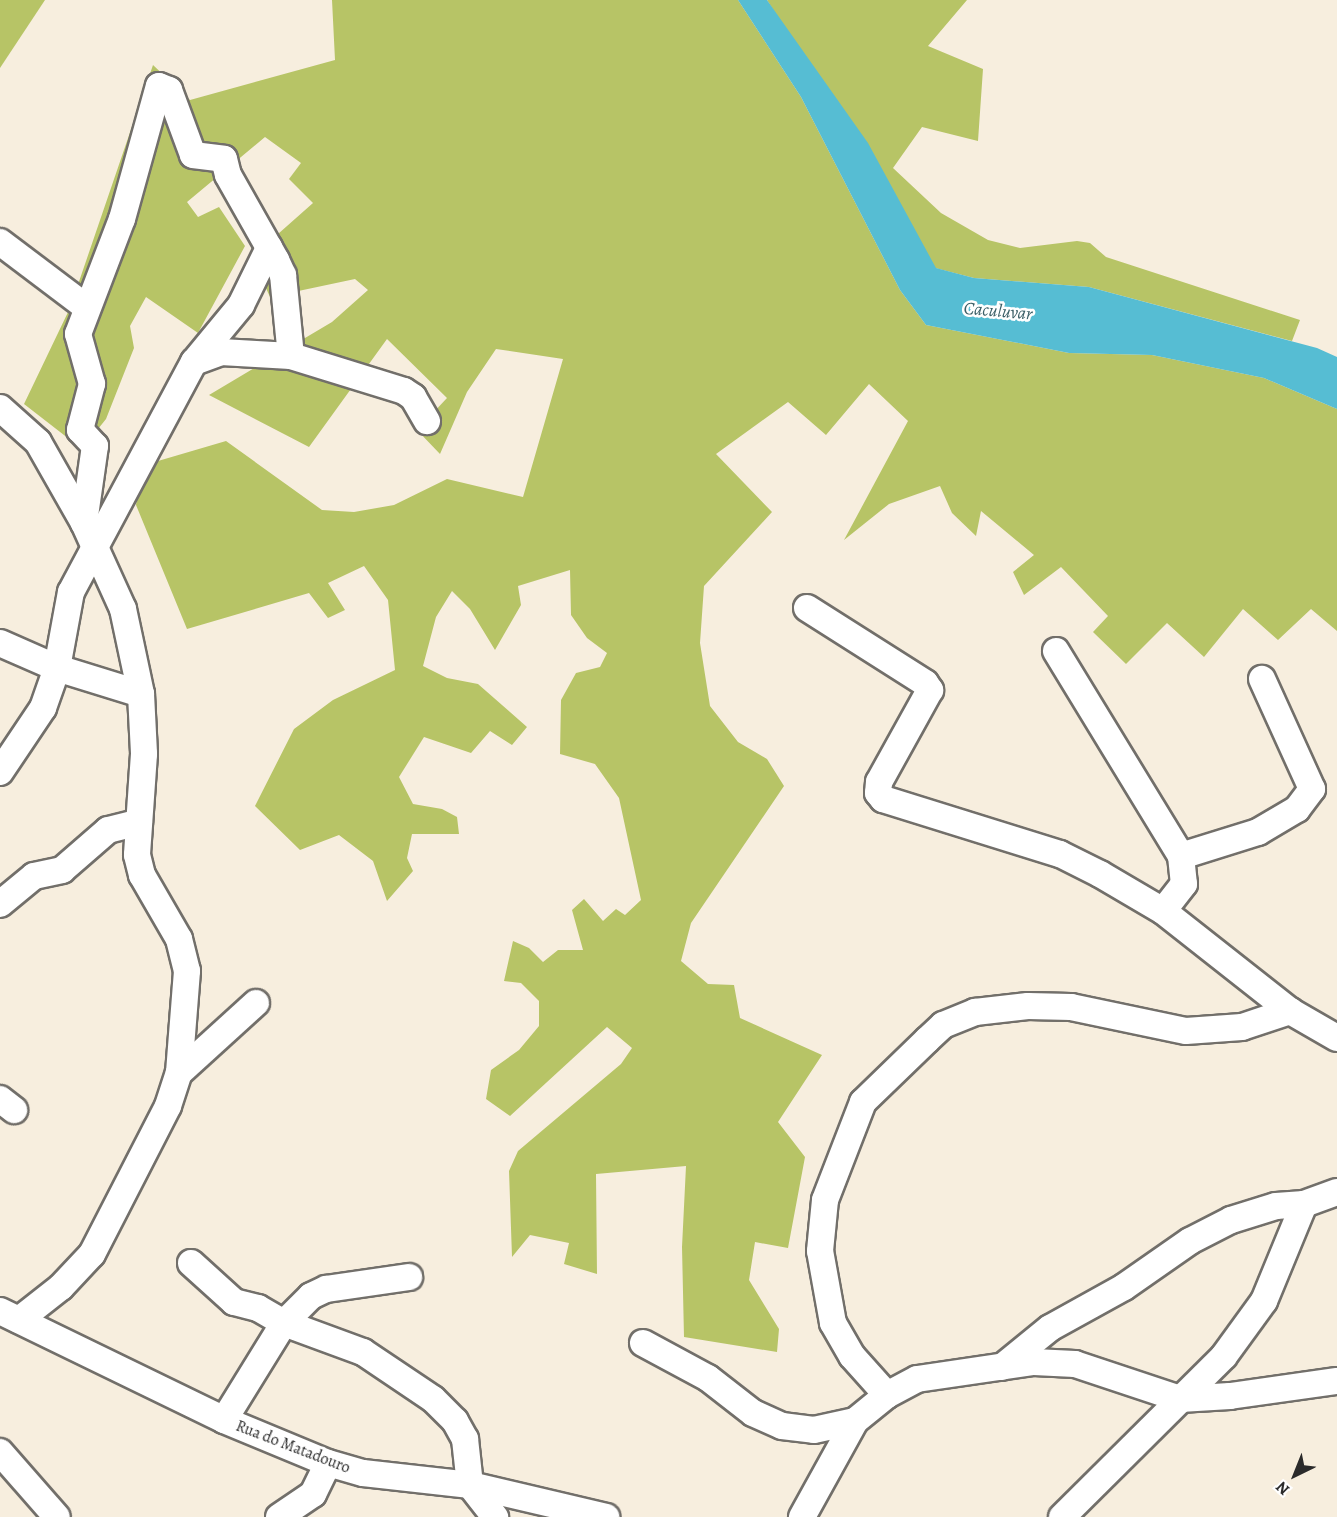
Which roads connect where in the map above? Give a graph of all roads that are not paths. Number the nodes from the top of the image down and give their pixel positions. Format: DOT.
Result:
graph roads {
  1 [pos="0,242"];
  2 [pos="269,248"];
  3 [pos="86,307"];
  4 [pos="291,356"];
  5 [pos="194,362"];
  6 [pos="0,408"];
  7 [pos="427,421"];
  8 [pos="84,523"];
  9 [pos="95,546"];
  10 [pos="807,608"];
  11 [pos="0,643"];
  12 [pos="1056,651"];
  13 [pos="57,668"];
  14 [pos="1262,679"];
  15 [pos="141,694"];
  16 [pos="0,772"];
  17 [pos="138,822"];
  18 [pos="1182,856"];
  19 [pos="0,904"];
  20 [pos="1163,912"];
  21 [pos="256,1003"];
  22 [pos="1290,1011"];
  23 [pos="1337,1038"];
  24 [pos="179,1072"];
  25 [pos="1337,1192"];
  26 [pos="1304,1204"];
  27 [pos="191,1263"];
  28 [pos="409,1277"];
  29 [pos="10,1316"];
  30 [pos="284,1323"];
  31 [pos="644,1342"];
  32 [pos="1002,1367"];
  33 [pos="1337,1381"];
  34 [pos="886,1395"];
  35 [pos="1180,1399"];
  36 [pos="224,1420"];
  37 [pos="855,1420"];
  38 [pos="0,1452"];
  39 [pos="328,1462"];
  40 [pos="470,1485"];
  41 [pos="45,1513"];
  42 [pos="279,1517"];
  43 [pos="495,1517"];
  44 [pos="606,1517"];
  45 [pos="802,1517"];
  46 [pos="1062,1517"];
  1 -- 3 [label="street"];
  2 -- 3 [label="street"];
  2 -- 4 [label="street"];
  2 -- 5 [label="street"];
  3 -- 8 [label="street"];
  4 -- 5 [label="street"];
  4 -- 7 [label="street"];
  5 -- 9 [label="street"];
  6 -- 8 [label="street"];
  8 -- 9 [label="street"];
  9 -- 13 [label="street"];
  9 -- 15 [label="street"];
  10 -- 20 [label="street"];
  11 -- 13 [label="street"];
  12 -- 18 [label="street"];
  13 -- 15 [label="street"];
  13 -- 16 [label="street"];
  14 -- 18 [label="street"];
  15 -- 17 [label="street"];
  17 -- 19 [label="street"];
  17 -- 24 [label="street"];
  18 -- 20 [label="street"];
  20 -- 22 [label="street"];
  21 -- 24 [label="street"];
  22 -- 23 [label="street"];
  22 -- 34 [label="street"];
  24 -- 29 [label="street"];
  25 -- 26 [label="street"];
  26 -- 32 [label="street"];
  26 -- 35 [label="street"];
  27 -- 30 [label="street"];
  28 -- 30 [label="street"];
  29 -- 36 [label="street, Rua do Matadouro"];
  30 -- 36 [label="street"];
  30 -- 40 [label="street"];
  31 -- 37 [label="street"];
  32 -- 34 [label="street"];
  32 -- 35 [label="street"];
  33 -- 35 [label="street"];
  34 -- 37 [label="street"];
  35 -- 46 [label="street"];
  36 -- 39 [label="street, Rua do Matadouro"];
  37 -- 45 [label="street"];
  38 -- 41 [label="street"];
  39 -- 40 [label="street, Rua do Matadouro"];
  39 -- 42 [label="street"];
  40 -- 43 [label="street"];
  40 -- 44 [label="street, Rua do Matadouro"];
}
